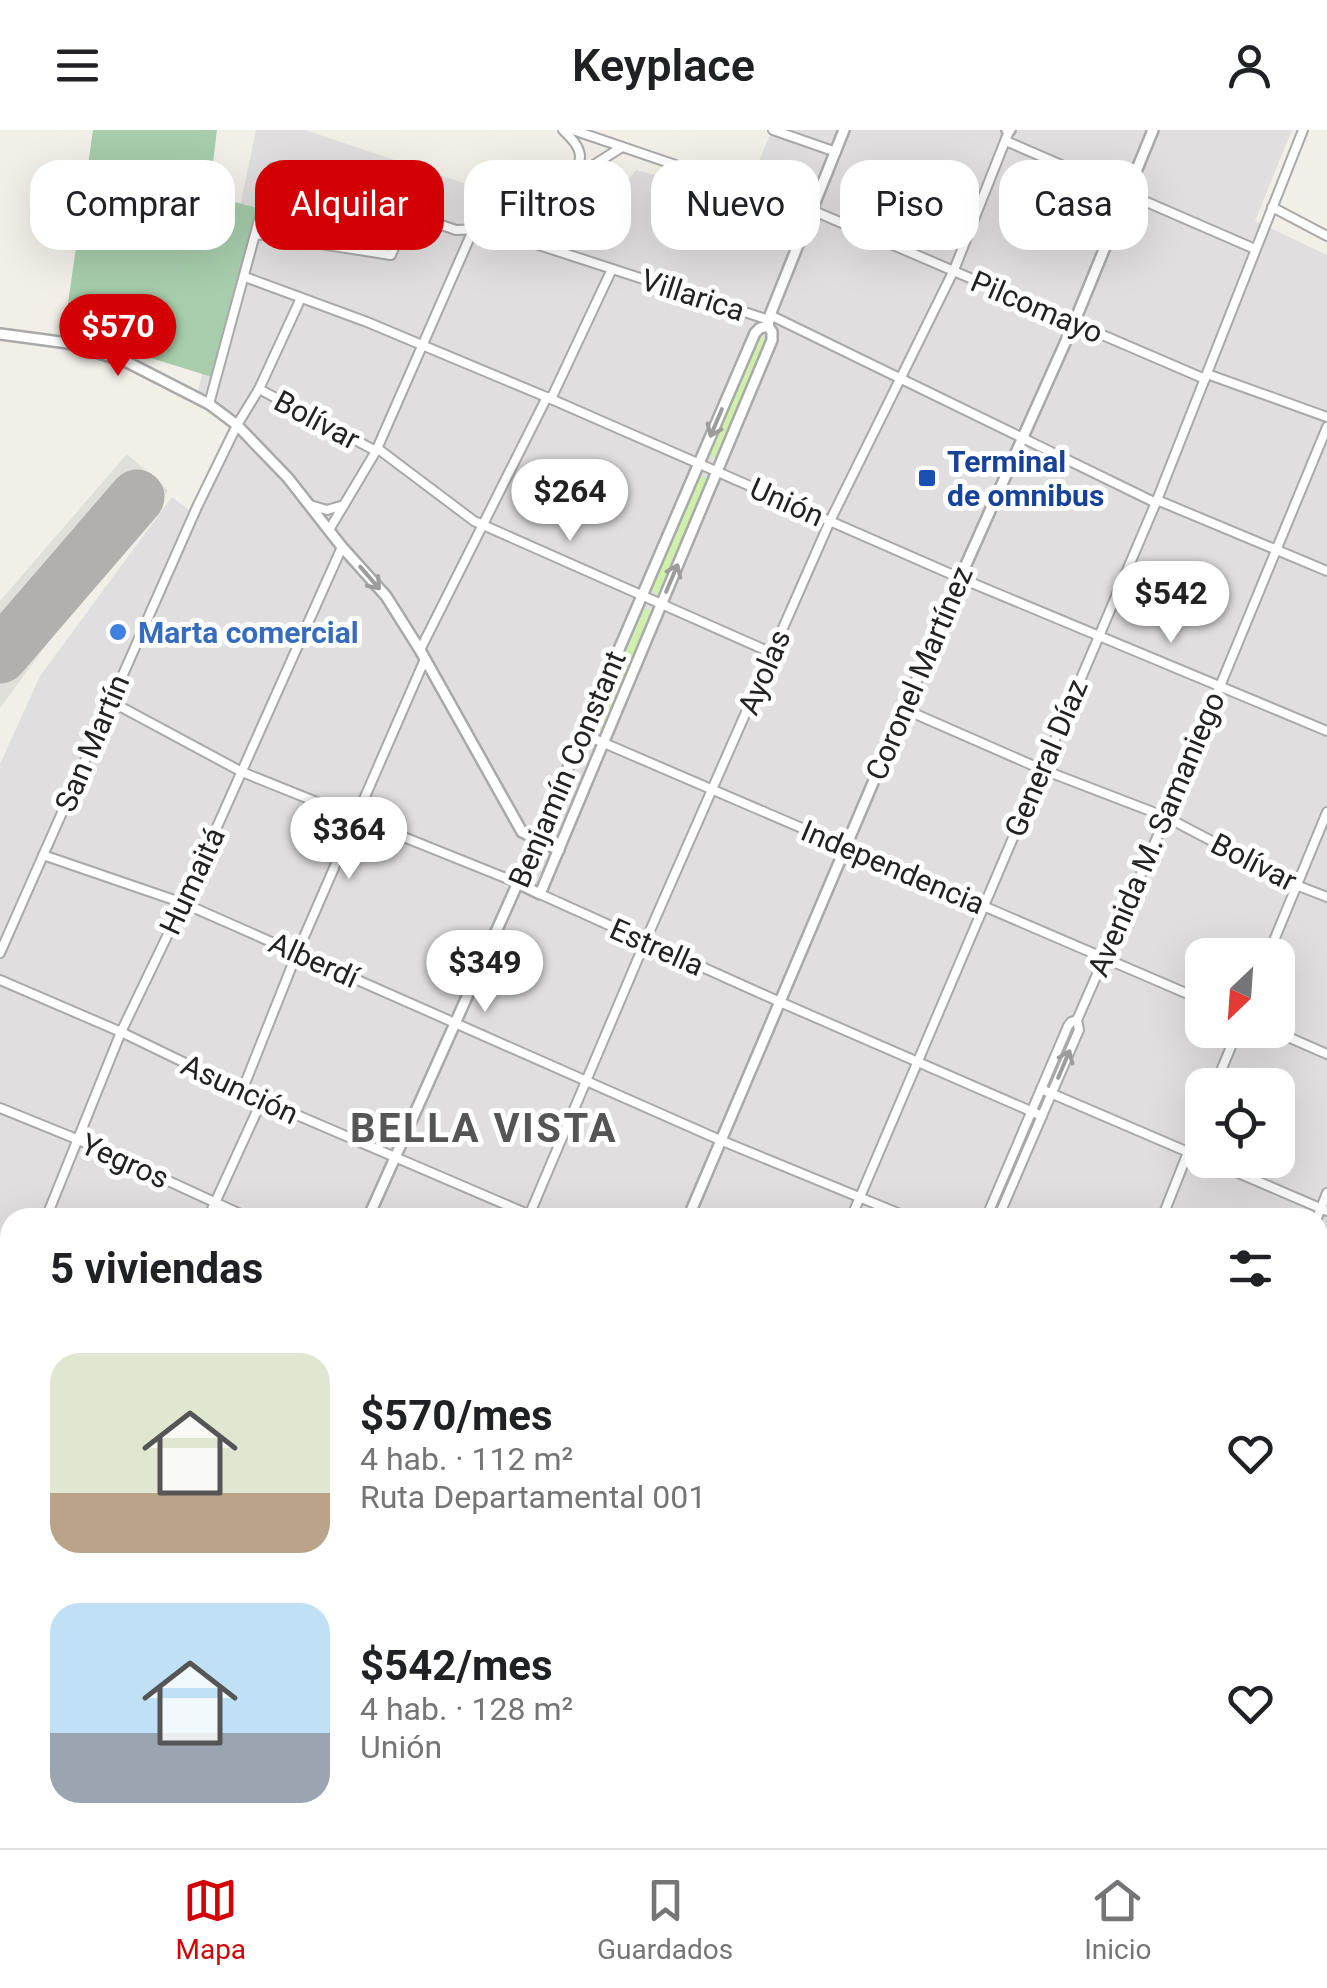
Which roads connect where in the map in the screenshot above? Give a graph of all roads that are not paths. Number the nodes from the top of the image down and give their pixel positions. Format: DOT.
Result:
graph roads {
  1 [pos="563,130"];
  2 [pos="573,130"];
  3 [pos="773,130"];
  4 [pos="844,130"];
  5 [pos="1153,130"];
  6 [pos="1304,130"];
  7 [pos="1008,133"];
  8 [pos="622,147"];
  9 [pos="836,152"];
  10 [pos="579,160"];
  11 [pos="601,160"];
  12 [pos="661,160"];
  13 [pos="1061,160"];
  14 [pos="1141,160"];
  15 [pos="820,193"];
  16 [pos="1148,203"];
  17 [pos="1278,210"];
  18 [pos="820,214"];
  19 [pos="1327,236"];
  20 [pos="255,238"];
  21 [pos="1255,248"];
  22 [pos="359,250"];
  23 [pos="393,250"];
  24 [pos="464,250"];
  25 [pos="553,250"];
  26 [pos="797,250"];
  27 [pos="1104,250"];
  28 [pos="612,269"];
  29 [pos="954,270"];
  30 [pos="245,277"];
  31 [pos="301,298"];
  32 [pos="769,320"];
  33 [pos="1074,323"];
  34 [pos="0,334"];
  35 [pos="423,345"];
  36 [pos="1210,377"];
  37 [pos="900,378"];
  38 [pos="258,389"];
  39 [pos="549,398"];
  40 [pos="210,404"];
  41 [pos="1327,417"];
  42 [pos="238,425"];
  43 [pos="1327,427"];
  44 [pos="1023,438"];
  45 [pos="377,449"];
  46 [pos="694,461"];
  47 [pos="716,472"];
  48 [pos="1160,502"];
  49 [pos="310,505"];
  50 [pos="344,505"];
  51 [pos="830,521"];
  52 [pos="484,526"];
  53 [pos="329,530"];
  54 [pos="342,546"];
  55 [pos="1277,550"];
  56 [pos="1327,571"];
  57 [pos="960,578"];
  58 [pos="642,597"];
  59 [pos="661,606"];
  60 [pos="1103,638"];
  61 [pos="772,653"];
  62 [pos="423,655"];
  63 [pos="1219,687"];
  64 [pos="110,701"];
  65 [pos="904,709"];
  66 [pos="1327,731"];
  67 [pos="583,734"];
  68 [pos="603,743"];
  69 [pos="1046,771"];
  70 [pos="242,772"];
  71 [pos="713,789"];
  72 [pos="1327,812"];
  73 [pos="1166,816"];
  74 [pos="355,819"];
  75 [pos="538,840"];
  76 [pos="844,848"];
  77 [pos="559,850"];
  78 [pos="43,856"];
  79 [pos="518,883"];
  80 [pos="1296,885"];
  81 [pos="540,894"];
  82 [pos="1327,898"];
  83 [pos="183,903"];
  84 [pos="988,906"];
  85 [pos="1275,938"];
  86 [pos="645,942"];
  87 [pos="298,952"];
  88 [pos="0,953"];
  89 [pos="1106,957"];
  90 [pos="0,980"];
  91 [pos="1185,992"];
  92 [pos="780,1002"];
  93 [pos="1078,1020"];
  94 [pos="454,1022"];
  95 [pos="121,1032"];
  96 [pos="1295,1040"];
  97 [pos="1327,1054"];
  98 [pos="922,1062"];
  99 [pos="587,1080"];
  100 [pos="1041,1089"];
  101 [pos="242,1090"];
  102 [pos="1052,1094"];
  103 [pos="262,1100"];
  104 [pos="0,1108"];
  105 [pos="1032,1111"];
  106 [pos="1042,1116"];
  107 [pos="79,1140"];
  108 [pos="720,1140"];
  109 [pos="1185,1151"];
  110 [pos="394,1158"];
  111 [pos="1185,1160"];
  112 [pos="1247,1178"];
  113 [pos="860,1197"];
  114 [pos="216,1202"];
  115 [pos="50,1208"];
  116 [pos="213,1208"];
  117 [pos="228,1208"];
  118 [pos="372,1208"];
  119 [pos="513,1208"];
  120 [pos="535,1208"];
  121 [pos="692,1208"];
  122 [pos="855,1208"];
  123 [pos="886,1208"];
  124 [pos="990,1208"];
  125 [pos="1002,1208"];
  126 [pos="1166,1208"];
  127 [pos="1312,1208"];
  1 -- 10 [label="street"];
  2 -- 8 [label="street, Pilcomayo"];
  3 -- 9 [label="street"];
  4 -- 9 [label="street, Benjamín Constant"];
  5 -- 14 [label="street, Coronel Martínez"];
  6 -- 17 [label="street, General Díaz"];
  7 -- 13 [label="street"];
  7 -- 29 [label="street, Ayolas"];
  8 -- 11 [label="street"];
  8 -- 12 [label="street, Pilcomayo"];
  9 -- 15 [label="street, Benjamín Constant"];
  16 -- 21 [label="street"];
  17 -- 19 [label="street"];
  17 -- 21 [label="street, General Díaz"];
  18 -- 29 [label="street, Pilcomayo"];
  20 -- 30 [label="street"];
  21 -- 36 [label="street, General Díaz"];
  22 -- 23 [label="street"];
  24 -- 35 [label="street"];
  25 -- 28 [label="street, Villarica"];
  26 -- 32 [label="street, Benjamín Constant"];
  27 -- 33 [label="street, Coronel Martínez"];
  28 -- 32 [label="street, Villarica"];
  28 -- 39 [label="street"];
  29 -- 33 [label="street, Pilcomayo"];
  29 -- 37 [label="street, Ayolas"];
  30 -- 31 [label="street, Unión"];
  30 -- 40 [label="street"];
  31 -- 35 [label="street, Unión"];
  31 -- 38 [label="street, San Martín"];
  32 -- 37 [label="street, Villarica"];
  32 -- 46 [label="street, Benjamín Constant, one-way"];
  32 -- 47 [label="street, Benjamín Constant"];
  33 -- 36 [label="street, Pilcomayo"];
  33 -- 44 [label="street, Coronel Martínez"];
  34 -- 40 [label="street"];
  35 -- 39 [label="street, Unión"];
  35 -- 45 [label="street"];
  36 -- 41 [label="street, Pilcomayo"];
  36 -- 48 [label="street, General Díaz"];
  37 -- 44 [label="street, Villarica"];
  37 -- 51 [label="street, Ayolas"];
  38 -- 42 [label="street, San Martín"];
  38 -- 45 [label="street, Bolívar"];
  39 -- 46 [label="street, Unión"];
  39 -- 52 [label="street"];
  40 -- 42 [label="street"];
  42 -- 49 [label="street"];
  42 -- 64 [label="street, San Martín"];
  43 -- 55 [label="street, Avenida M. Samaniego"];
  44 -- 48 [label="street, Villarica"];
  44 -- 57 [label="street, Coronel Martínez"];
  45 -- 50 [label="street"];
  45 -- 52 [label="street, Bolívar"];
  46 -- 47 [label="street, Unión"];
  46 -- 58 [label="street, Benjamín Constant"];
  47 -- 51 [label="street, Unión"];
  59 -- 47 [label="street, Benjamín Constant, one-way"];
  48 -- 55 [label="street, Villarica"];
  48 -- 60 [label="street, General Díaz"];
  49 -- 50 [label="street"];
  49 -- 53 [label="street"];
  50 -- 53 [label="street"];
  51 -- 57 [label="street, Unión"];
  51 -- 61 [label="street, Ayolas"];
  52 -- 58 [label="street, Bolívar"];
  52 -- 62 [label="street"];
  53 -- 54 [label="street"];
  54 -- 62 [label="street, one-way"];
  54 -- 70 [label="street, Humaitá"];
  55 -- 56 [label="street, Villarica"];
  55 -- 63 [label="street, Avenida M. Samaniego"];
  57 -- 60 [label="street, Unión"];
  57 -- 65 [label="street, Coronel Martínez"];
  58 -- 59 [label="street, Bolívar"];
  58 -- 67 [label="street, Benjamín Constant"];
  59 -- 61 [label="street, Bolívar"];
  59 -- 68 [label="street, Benjamín Constant"];
  60 -- 63 [label="street, Unión"];
  60 -- 69 [label="street, General Díaz"];
  61 -- 71 [label="street, Ayolas"];
  62 -- 74 [label="street"];
  62 -- 75 [label="street"];
  63 -- 66 [label="street, Unión"];
  63 -- 73 [label="street, Avenida M. Samaniego"];
  64 -- 70 [label="street, Estrella"];
  64 -- 78 [label="street, San Martín"];
  65 -- 69 [label="street, Bolívar"];
  65 -- 76 [label="street, Coronel Martínez"];
  67 -- 68 [label="street, Independencia"];
  67 -- 75 [label="street, Benjamín Constant"];
  68 -- 71 [label="street, Independencia"];
  68 -- 77 [label="street, Benjamín Constant"];
  69 -- 73 [label="street, Bolívar"];
  69 -- 84 [label="street, General Díaz"];
  70 -- 74 [label="street, Estrella"];
  70 -- 83 [label="street, Humaitá"];
  71 -- 76 [label="street, Independencia"];
  71 -- 86 [label="street, Ayolas"];
  72 -- 80 [label="street"];
  73 -- 80 [label="street, Bolívar"];
  73 -- 89 [label="street, Avenida M. Samaniego"];
  74 -- 79 [label="street, Estrella"];
  74 -- 87 [label="street"];
  75 -- 77 [label="street"];
  75 -- 79 [label="street, Benjamín Constant"];
  76 -- 84 [label="street, Independencia"];
  76 -- 92 [label="street, Coronel Martínez"];
  77 -- 81 [label="street, Benjamín Constant"];
  78 -- 83 [label="street, Alberdí"];
  78 -- 88 [label="street, San Martín"];
  79 -- 81 [label="street, Estrella"];
  79 -- 94 [label="street, Benjamín Constant"];
  80 -- 82 [label="street, Bolívar"];
  80 -- 85 [label="street"];
  81 -- 86 [label="street, Estrella"];
  83 -- 87 [label="street, Alberdí"];
  83 -- 95 [label="street, Humaitá"];
  84 -- 89 [label="street, Independencia"];
  84 -- 98 [label="street, General Díaz"];
  86 -- 92 [label="street, Estrella"];
  86 -- 99 [label="street, Ayolas"];
  87 -- 94 [label="street, Alberdí"];
  87 -- 101 [label="street"];
  89 -- 91 [label="street, Independencia"];
  89 -- 93 [label="street, Avenida M. Samaniego"];
  90 -- 95 [label="street, Asunción"];
  92 -- 98 [label="street, Estrella"];
  92 -- 108 [label="street, Coronel Martínez"];
  93 -- 100 [label="street, Avenida M. Samaniego"];
  102 -- 93 [label="street, Avenida M. Samaniego, one-way"];
  94 -- 99 [label="street, Alberdí"];
  94 -- 110 [label="street, Benjamín Constant"];
  95 -- 101 [label="street, Asunción"];
  95 -- 107 [label="street, Humaitá"];
  96 -- 97 [label="street"];
  98 -- 105 [label="street, Estrella"];
  98 -- 113 [label="street, General Díaz"];
  99 -- 108 [label="street, Alberdí"];
  99 -- 120 [label="street, Ayolas"];
  100 -- 102 [label="street"];
  100 -- 105 [label="street, Avenida M. Samaniego"];
  101 -- 103 [label="street, Asunción"];
  102 -- 106 [label="street, Avenida M. Samaniego"];
  102 -- 109 [label="street"];
  103 -- 110 [label="street, Asunción"];
  103 -- 114 [label="street"];
  104 -- 107 [label="street, Yegros"];
  105 -- 106 [label="street, Estrella"];
  105 -- 124 [label="street, Avenida M. Samaniego"];
  106 -- 125 [label="street, Avenida M. Samaniego"];
  107 -- 114 [label="street, Yegros"];
  107 -- 115 [label="street, Humaitá"];
  108 -- 113 [label="street, Alberdí"];
  108 -- 121 [label="street, Coronel Martínez"];
  110 -- 118 [label="street, Benjamín Constant"];
  110 -- 119 [label="street, Asunción"];
  111 -- 126 [label="street"];
  112 -- 127 [label="street"];
  113 -- 122 [label="street, General Díaz"];
  113 -- 123 [label="street, Alberdí"];
  114 -- 116 [label="street"];
  114 -- 117 [label="street, Yegros"];
}
